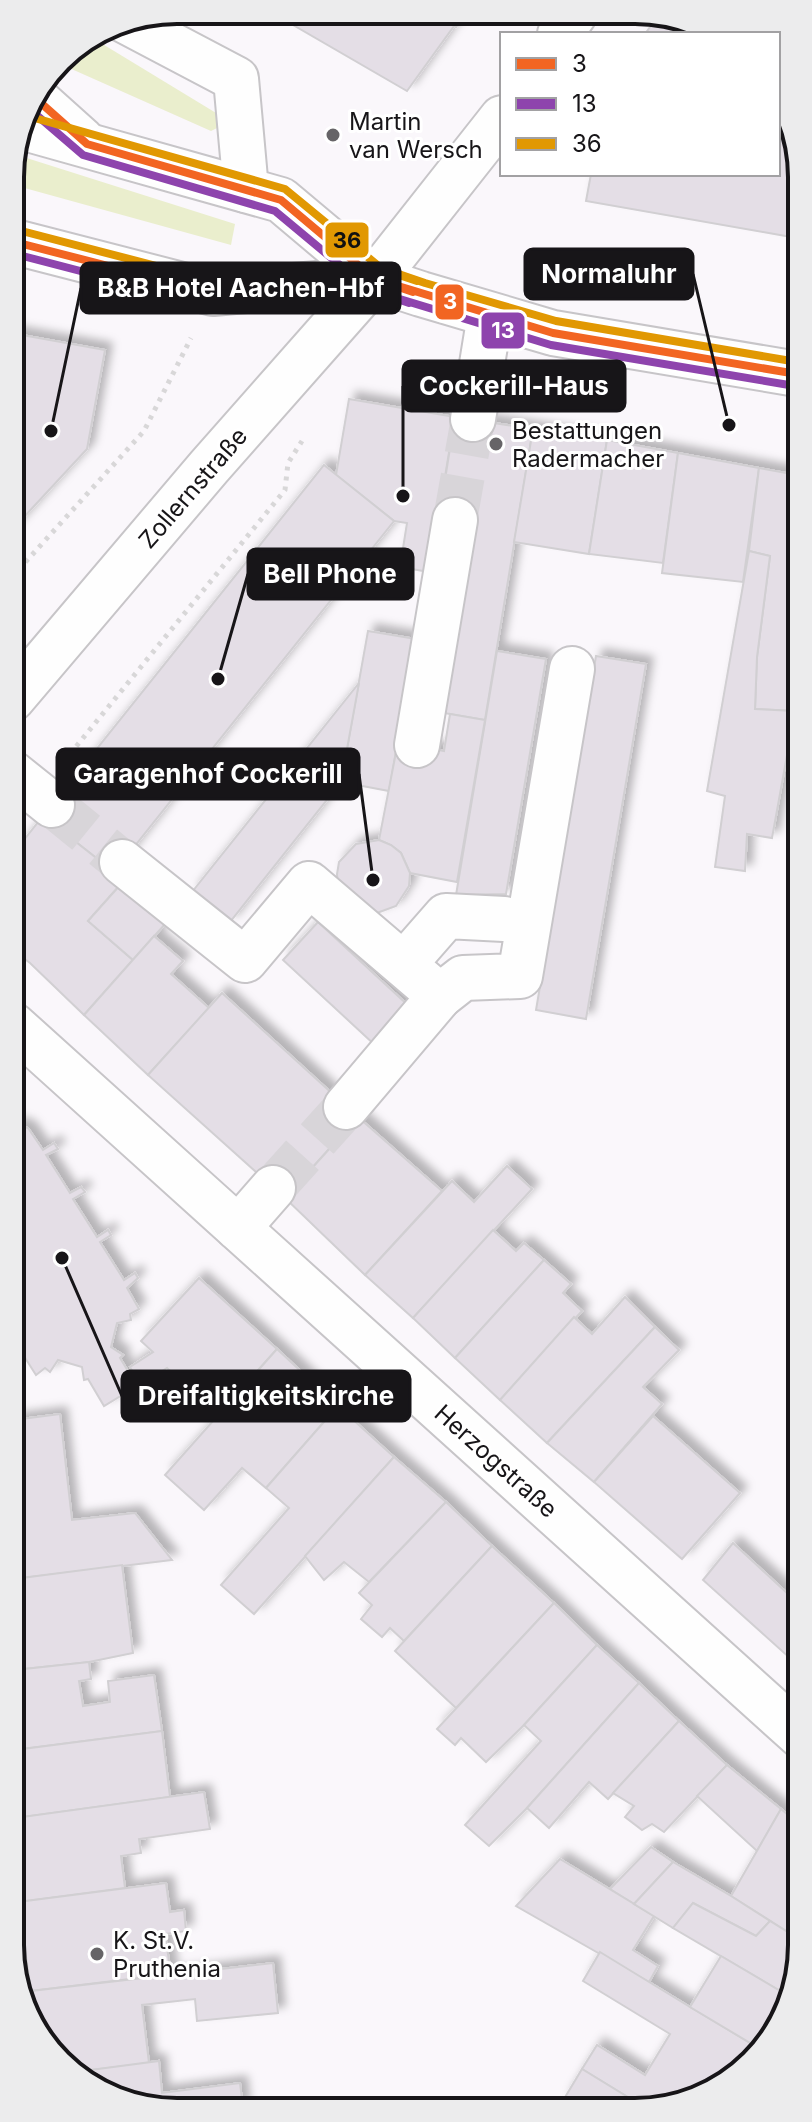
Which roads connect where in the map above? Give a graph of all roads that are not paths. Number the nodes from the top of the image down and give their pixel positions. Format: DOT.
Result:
graph roads {
  1 [pos="140,28"];
  2 [pos="43,105"];
  3 [pos="500,121"];
  4 [pos="32,130"];
  5 [pos="87,144"];
  6 [pos="246,190"];
  7 [pos="24,244"];
  8 [pos="375,279"];
  9 [pos="490,315"];
  10 [pos="788,372"];
  11 [pos="473,419"];
  12 [pos="455,520"];
  13 [pos="572,669"];
  14 [pos="24,685"];
  15 [pos="417,745"];
  16 [pos="122,862"];
  17 [pos="504,919"];
  18 [pos="404,964"];
  19 [pos="440,996"];
  20 [pos="24,1035"];
  21 [pos="346,1107"];
  22 [pos="273,1188"];
  23 [pos="238,1228"];
  24 [pos="788,1724"];
  1 -- 6 [label="street"];
  2 -- 5 [label="street"];
  3 -- 8 [label="street, Zollernstraße"];
  4 -- 5 [label="street"];
  5 -- 6 [label="street"];
  6 -- 8 [label="street"];
  7 -- 8 [label="street"];
  8 -- 9 [label="street"];
  8 -- 14 [label="street, Zollernstraße"];
  9 -- 10 [label="street"];
  9 -- 11 [label="street"];
  12 -- 15 [label="street"];
  13 -- 19 [label="street"];
  16 -- 18 [label="street"];
  17 -- 18 [label="street"];
  18 -- 19 [label="street"];
  19 -- 21 [label="street"];
  20 -- 23 [label="street, Herzogstraße"];
  22 -- 23 [label="street"];
  23 -- 24 [label="street, Herzogstraße"];
}
